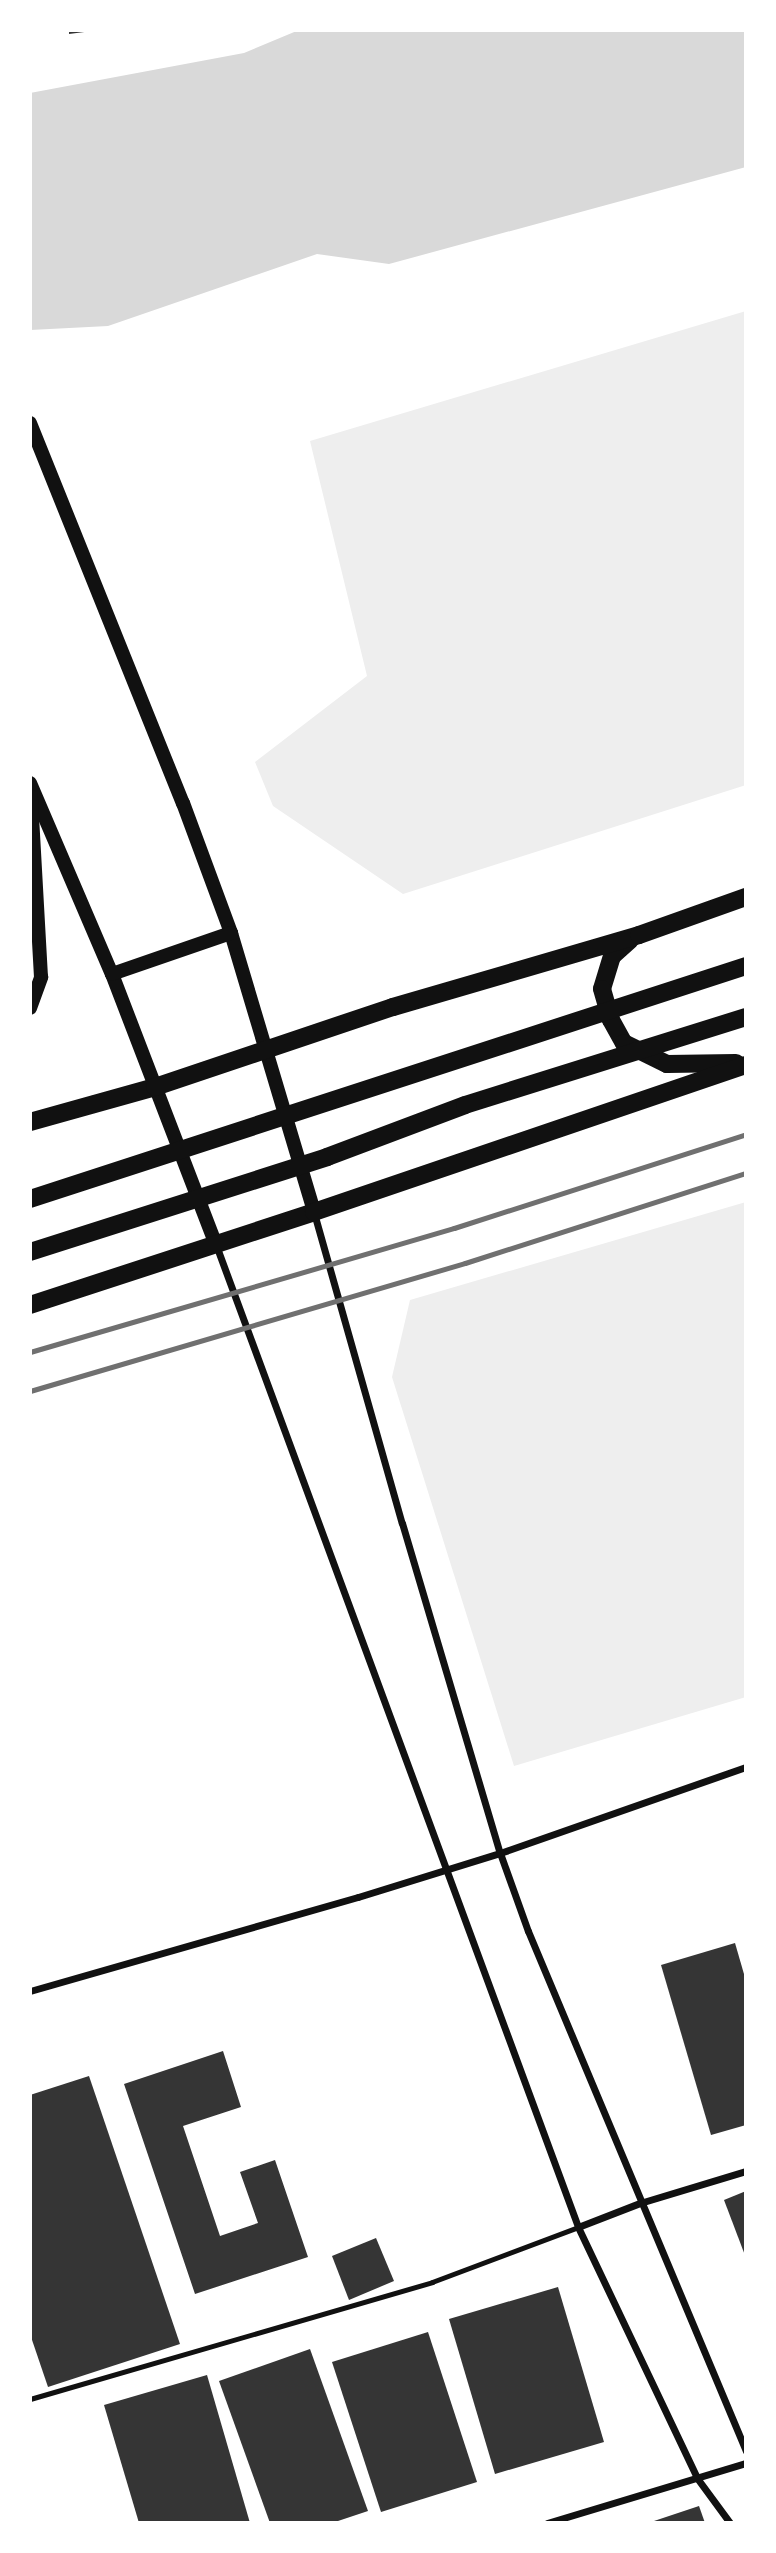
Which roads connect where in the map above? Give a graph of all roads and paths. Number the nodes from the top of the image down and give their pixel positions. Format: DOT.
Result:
graph roads {
  1 [pos="30,423"];
  2 [pos="30,784"];
  3 [pos="746,897"];
  4 [pos="231,933"];
  5 [pos="639,935"];
  6 [pos="746,966"];
  7 [pos="112,974"];
  8 [pos="30,1008"];
  9 [pos="746,1017"];
  10 [pos="264,1053"];
  11 [pos="746,1064"];
  12 [pos="155,1087"];
  13 [pos="30,1122"];
  14 [pos="30,1199"];
  15 [pos="314,1212"];
  16 [pos="216,1245"];
  17 [pos="30,1252"];
  18 [pos="30,1305"];
  19 [pos="746,1767"];
  20 [pos="500,1853"];
  21 [pos="449,1869"];
  22 [pos="30,1992"];
  23 [pos="746,2171"];
  24 [pos="640,2203"];
  25 [pos="578,2227"];
  26 [pos="30,2399"];
  27 [pos="746,2451"];
  28 [pos="746,2463"];
  29 [pos="697,2478"];
  30 [pos="547,2523"];
  31 [pos="730,2523"];
  1 -- 4 [label="main road"];
  2 -- 7 [label="main road"];
  2 -- 8 [label="main road"];
  3 -- 5 [label="main road"];
  4 -- 7 [label="main road"];
  4 -- 10 [label="main road"];
  5 -- 10 [label="main road"];
  5 -- 11 [label="main road"];
  6 -- 14 [label="main road"];
  7 -- 12 [label="main road"];
  9 -- 17 [label="main road"];
  10 -- 12 [label="main road"];
  10 -- 15 [label="main road"];
  11 -- 15 [label="main road"];
  12 -- 13 [label="main road"];
  12 -- 16 [label="main road"];
  15 -- 16 [label="main road"];
  15 -- 20 [label="street"];
  16 -- 18 [label="main road"];
  16 -- 21 [label="street"];
  19 -- 20 [label="street"];
  20 -- 21 [label="street"];
  20 -- 24 [label="street"];
  21 -- 22 [label="street"];
  21 -- 25 [label="street"];
  23 -- 24 [label="street"];
  24 -- 25 [label="street"];
  24 -- 27 [label="street"];
  25 -- 26 [label="lane"];
  25 -- 29 [label="street"];
  28 -- 29 [label="street"];
  29 -- 30 [label="street"];
  29 -- 31 [label="street"];
}
